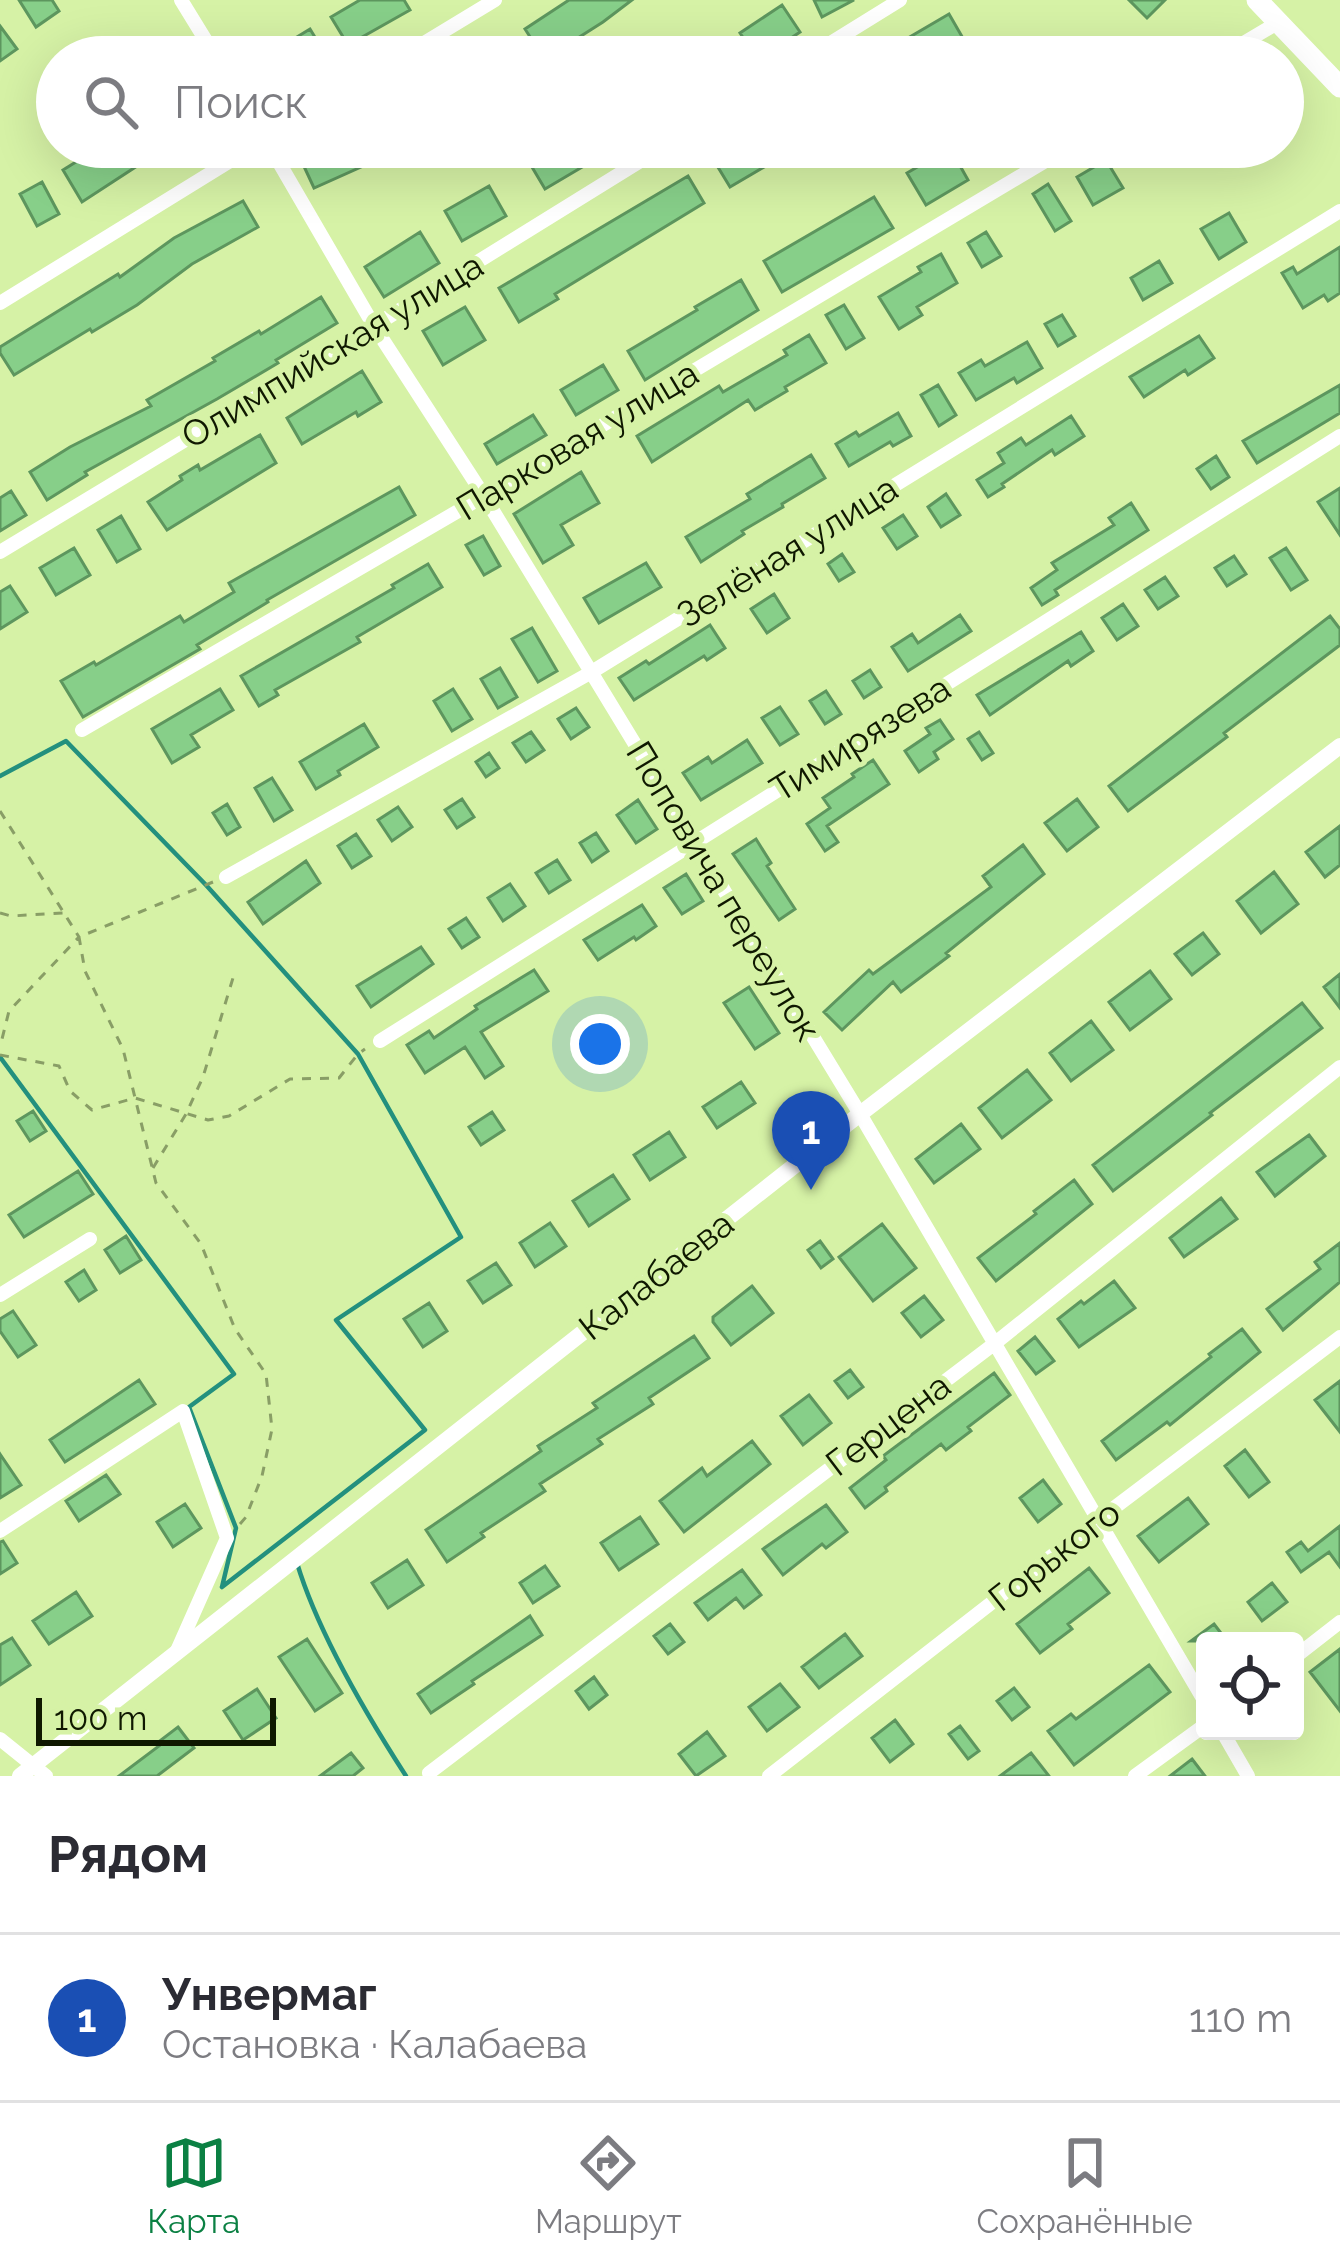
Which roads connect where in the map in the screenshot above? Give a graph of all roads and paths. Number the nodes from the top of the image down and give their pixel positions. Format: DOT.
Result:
graph roads {
  1 [pos="181,0"];
  2 [pos="495,0"];
  3 [pos="900,0"];
  4 [pos="1258,0"];
  5 [pos="1279,22"];
  6 [pos="203,36"];
  7 [pos="436,36"];
  8 [pos="842,36"];
  9 [pos="1255,36"];
  10 [pos="1292,36"];
  11 [pos="1304,49"];
  12 [pos="1340,87"];
  13 [pos="220,168"];
  14 [pos="282,168"];
  15 [pos="629,168"];
  16 [pos="1034,168"];
  17 [pos="1340,212"];
  18 [pos="0,303"];
  19 [pos="374,326"];
  20 [pos="1340,436"];
  21 [pos="484,496"];
  22 [pos="0,552"];
  23 [pos="590,673"];
  24 [pos="82,730"];
  25 [pos="1340,746"];
  26 [pos="0,811"];
  27 [pos="695,841"];
  28 [pos="226,877"];
  29 [pos="64,913"];
  30 [pos="0,914"];
  31 [pos="79,937"];
  32 [pos="233,978"];
  33 [pos="380,1041"];
  34 [pos="0,1046"];
  35 [pos="0,1055"];
  36 [pos="1340,1066"];
  37 [pos="135,1098"];
  38 [pos="186,1114"];
  39 [pos="860,1114"];
  40 [pos="153,1168"];
  41 [pos="90,1239"];
  42 [pos="0,1295"];
  43 [pos="1340,1337"];
  44 [pos="994,1343"];
  45 [pos="1098,1520"];
  46 [pos="0,1531"];
  47 [pos="227,1538"];
  48 [pos="1340,1622"];
  49 [pos="1304,1650"];
  50 [pos="176,1652"];
  51 [pos="1196,1687"];
  52 [pos="1196,1732"];
  53 [pos="0,1739"];
  54 [pos="1227,1740"];
  55 [pos="33,1772"];
  56 [pos="429,1773"];
  57 [pos="769,1776"];
  58 [pos="1135,1776"];
  59 [pos="1248,1776"];
  1 -- 6 [label="street"];
  2 -- 7 [label="street"];
  3 -- 8 [label="street"];
  4 -- 5 [label="highway"];
  5 -- 9 [label="street"];
  5 -- 10 [label="highway"];
  11 -- 12 [label="highway"];
  13 -- 18 [label="street"];
  14 -- 19 [label="street, Поповича переулок"];
  15 -- 19 [label="street, Олимпийская улица"];
  16 -- 21 [label="street, Парковая улица"];
  17 -- 23 [label="street, Зелёная улица"];
  19 -- 21 [label="street, Поповича переулок"];
  19 -- 22 [label="street, Олимпийская улица"];
  20 -- 27 [label="street, Тимирязева"];
  21 -- 23 [label="street, Поповича переулок"];
  21 -- 24 [label="street, Парковая улица"];
  23 -- 27 [label="street, Поповича переулок"];
  23 -- 28 [label="street, Зелёная улица"];
  25 -- 39 [label="street, Калабаева"];
  26 -- 29 [label="path"];
  27 -- 33 [label="street, Тимирязева"];
  27 -- 39 [label="street, Поповича переулок"];
  28 -- 31 [label="path"];
  29 -- 30 [label="path"];
  29 -- 31 [label="path"];
  31 -- 34 [label="path"];
  31 -- 37 [label="path"];
  32 -- 38 [label="path"];
  33 -- 38 [label="path"];
  35 -- 37 [label="path"];
  36 -- 44 [label="street, Герцена"];
  37 -- 38 [label="path"];
  37 -- 40 [label="path"];
  38 -- 40 [label="path"];
  39 -- 44 [label="street, Поповича переулок"];
  39 -- 50 [label="street, Калабаева"];
  40 -- 47 [label="path"];
  41 -- 42 [label="street"];
  43 -- 45 [label="street, Горького"];
  44 -- 45 [label="street, Поповича переулок"];
  44 -- 56 [label="street, Герцена"];
  45 -- 51 [label="street, Поповича переулок"];
  45 -- 57 [label="street, Горького"];
  46 -- 47 [label="street"];
  47 -- 50 [label="street"];
  48 -- 49 [label="street"];
  50 -- 55 [label="street, Калабаева"];
  52 -- 58 [label="street"];
  53 -- 55 [label="street"];
  54 -- 59 [label="street"];
}
